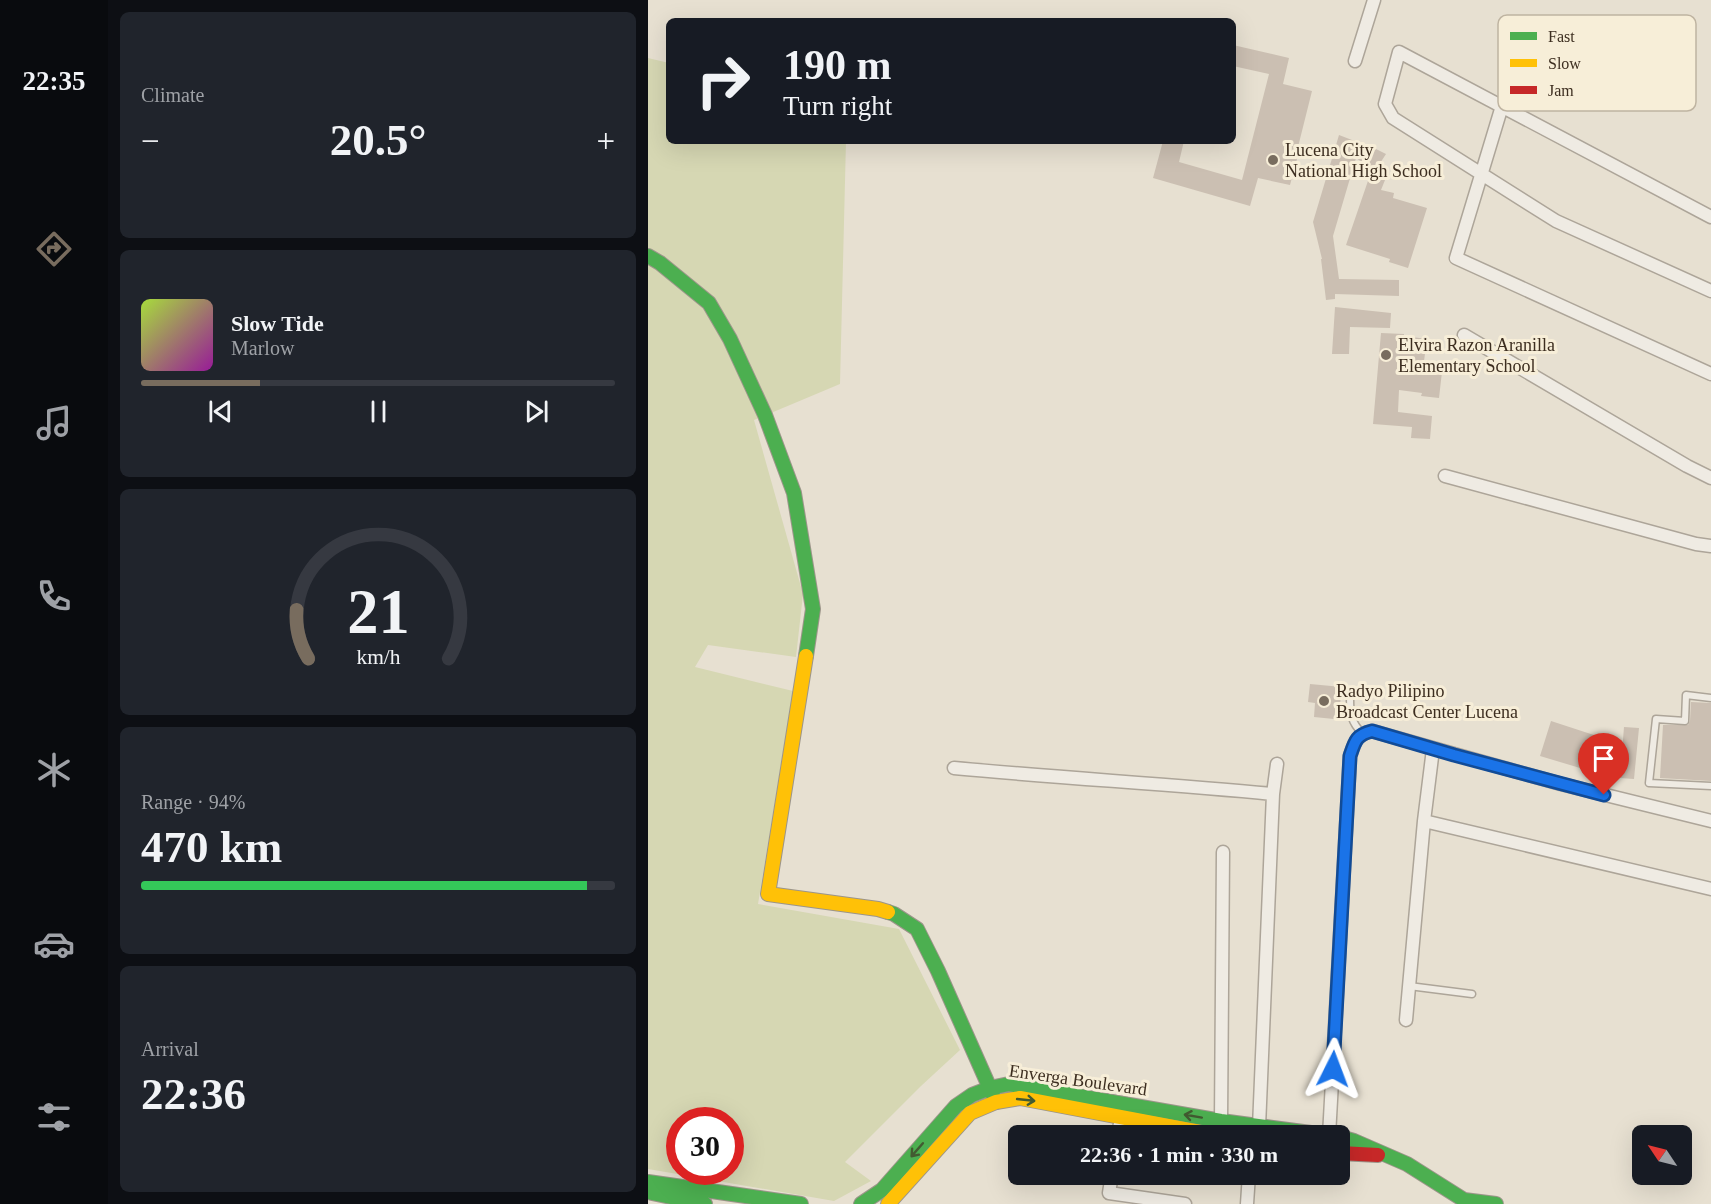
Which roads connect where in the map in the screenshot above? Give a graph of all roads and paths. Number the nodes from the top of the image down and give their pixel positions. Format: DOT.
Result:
graph roads {
  1 [pos="1374,0"];
  2 [pos="1356,61"];
  3 [pos="1498,104"];
  4 [pos="1501,111"];
  5 [pos="1511,111"];
  6 [pos="1482,173"];
  7 [pos="1711,217"];
  8 [pos="648,256"];
  9 [pos="1711,291"];
  10 [pos="1464,335"];
  11 [pos="1711,374"];
  12 [pos="1445,476"];
  13 [pos="1711,478"];
  14 [pos="1711,546"];
  15 [pos="1350,698"];
  16 [pos="1711,698"];
  17 [pos="1362,733"];
  18 [pos="1433,749"];
  19 [pos="1277,764"];
  20 [pos="954,768"];
  21 [pos="1711,786"];
  22 [pos="1273,794"];
  23 [pos="1424,821"];
  24 [pos="1711,821"];
  25 [pos="1223,852"];
  26 [pos="1711,889"];
  27 [pos="1409,986"];
  28 [pos="1472,994"];
  29 [pos="1406,1020"];
  30 [pos="990,1088"];
  31 [pos="996,1102"];
  32 [pos="1121,1117"];
  33 [pos="1221,1121"];
  34 [pos="1120,1125"];
  35 [pos="1163,1125"];
  36 [pos="1246,1125"];
  37 [pos="1259,1125"];
  38 [pos="1333,1125"];
  39 [pos="1350,1140"];
  40 [pos="1350,1154"];
  41 [pos="1385,1156"];
  42 [pos="648,1182"];
  43 [pos="1248,1185"];
  44 [pos="882,1190"];
  45 [pos="648,1193"];
  46 [pos="734,1199"];
  47 [pos="1108,1199"];
  48 [pos="1462,1202"];
  49 [pos="892,1203"];
  50 [pos="705,1204"];
  51 [pos="801,1204"];
  52 [pos="861,1204"];
  53 [pos="1185,1204"];
  54 [pos="1247,1204"];
  55 [pos="1496,1204"];
  1 -- 2 [label="street"];
  3 -- 6 [label="street"];
  4 -- 6 [label="street"];
  5 -- 7 [label="street"];
  6 -- 9 [label="street"];
  6 -- 11 [label="street"];
  8 -- 30 [label="street"];
  10 -- 13 [label="street"];
  12 -- 14 [label="street"];
  15 -- 17 [label="lane"];
  16 -- 21 [label="lane"];
  17 -- 18 [label="street"];
  17 -- 38 [label="street"];
  18 -- 23 [label="street"];
  18 -- 24 [label="street"];
  19 -- 22 [label="street"];
  20 -- 22 [label="street"];
  22 -- 37 [label="street"];
  23 -- 26 [label="street"];
  23 -- 27 [label="street"];
  25 -- 33 [label="street"];
  27 -- 28 [label="lane"];
  27 -- 29 [label="street"];
  30 -- 31 [label="street"];
  33 -- 30 [label="street, Enverga Boulevard, one-way"];
  30 -- 44 [label="street, Enverga Boulevard, one-way"];
  31 -- 32 [label="street, Enverga Boulevard, one-way"];
  31 -- 49 [label="street, Enverga Boulevard"];
  32 -- 34 [label="street"];
  32 -- 35 [label="street, Enverga Boulevard"];
  33 -- 36 [label="street, Enverga Boulevard"];
  39 -- 41 [label="street, Enverga Boulevard"];
  40 -- 41 [label="street, Enverga Boulevard"];
  41 -- 48 [label="street, Enverga Boulevard"];
  42 -- 46 [label="street"];
  43 -- 54 [label="street"];
  44 -- 49 [label="street"];
  44 -- 52 [label="street, Enverga Boulevard"];
  45 -- 50 [label="street"];
  46 -- 51 [label="street"];
  47 -- 53 [label="street"];
  48 -- 55 [label="street, Enverga Boulevard"];
}
